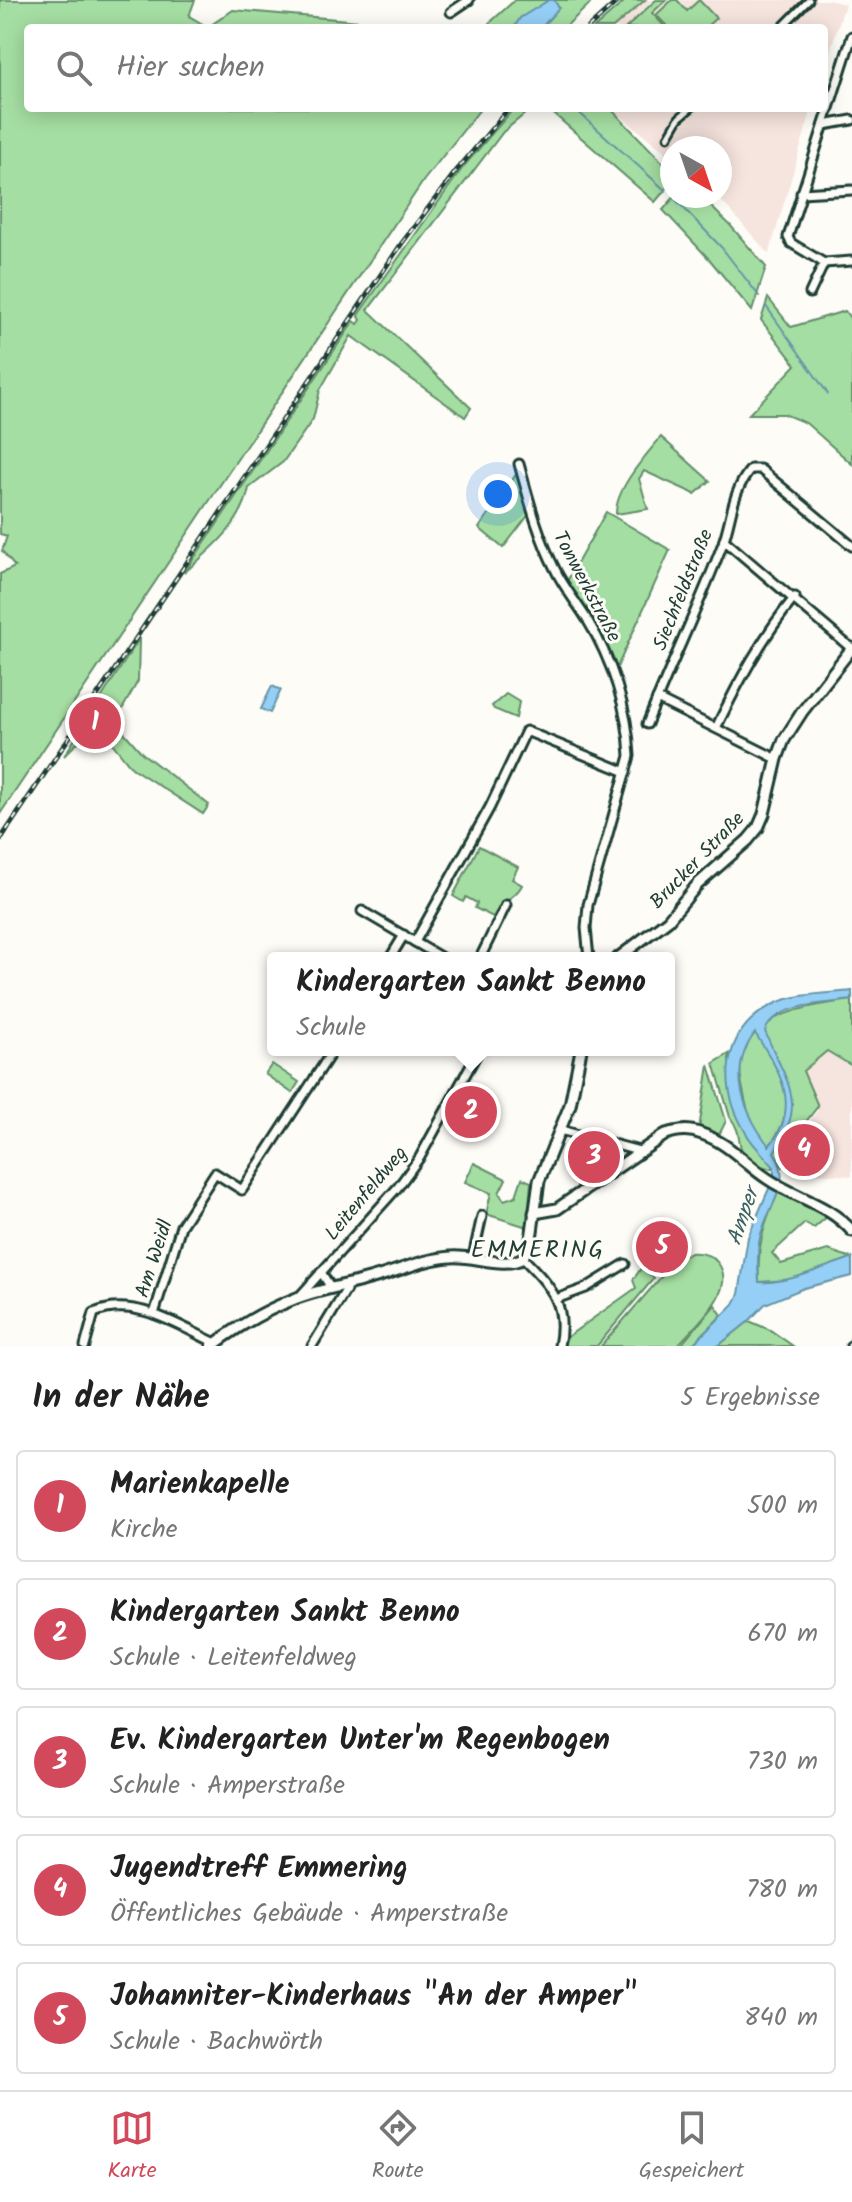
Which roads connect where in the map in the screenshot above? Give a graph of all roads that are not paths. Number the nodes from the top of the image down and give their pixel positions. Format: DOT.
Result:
graph roads {
  1 [pos="469,0"];
  2 [pos="809,0"];
  3 [pos="451,12"];
  4 [pos="785,24"];
  5 [pos="852,36"];
  6 [pos="686,112"];
  7 [pos="852,120"];
  8 [pos="824,125"];
  9 [pos="669,136"];
  10 [pos="852,190"];
  11 [pos="801,193"];
  12 [pos="852,261"];
  13 [pos="824,263"];
  14 [pos="810,293"];
  15 [pos="519,464"];
  16 [pos="724,540"];
  17 [pos="852,546"];
  18 [pos="795,597"];
  19 [pos="852,648"];
  20 [pos="657,699"];
  21 [pos="647,724"];
  22 [pos="716,728"];
  23 [pos="777,759"];
  24 [pos="626,772"];
  25 [pos="506,905"];
  26 [pos="362,911"];
  27 [pos="404,935"];
  28 [pos="415,942"];
  29 [pos="394,952"];
  30 [pos="432,952"];
  31 [pos="483,952"];
  32 [pos="588,952"];
  33 [pos="626,952"];
  34 [pos="329,1056"];
  35 [pos="476,1056"];
  36 [pos="580,1056"];
  37 [pos="560,1130"];
  38 [pos="639,1151"];
  39 [pos="534,1213"];
  40 [pos="482,1216"];
  41 [pos="852,1231"];
  42 [pos="473,1257"];
  43 [pos="523,1258"];
  44 [pos="625,1264"];
  45 [pos="321,1272"];
  46 [pos="347,1284"];
  47 [pos="331,1288"];
  48 [pos="299,1297"];
  49 [pos="556,1299"];
  50 [pos="154,1314"];
  51 [pos="214,1344"];
  52 [pos="85,1346"];
  53 [pos="312,1346"];
  54 [pos="559,1346"];
  1 -- 3 [label="street"];
  2 -- 4 [label="street"];
  5 -- 8 [label="street"];
  6 -- 9 [label="street"];
  7 -- 8 [label="street"];
  8 -- 11 [label="street"];
  10 -- 11 [label="street"];
  11 -- 13 [label="street"];
  12 -- 13 [label="street"];
  13 -- 14 [label="street"];
  15 -- 24 [label="street, Tonwerkstraße"];
  16 -- 17 [label="street, Siechfeldstraße"];
  16 -- 18 [label="street"];
  16 -- 20 [label="street, Siechfeldstraße"];
  18 -- 19 [label="street"];
  18 -- 22 [label="street"];
  19 -- 23 [label="street, Brucker Straße"];
  20 -- 21 [label="street, Siechfeldstraße"];
  20 -- 22 [label="street"];
  22 -- 23 [label="street"];
  23 -- 33 [label="street, Brucker Straße"];
  24 -- 28 [label="street"];
  24 -- 32 [label="street, Tonwerkstraße"];
  25 -- 31 [label="street"];
  26 -- 27 [label="street"];
  27 -- 28 [label="street"];
  27 -- 29 [label="street"];
  28 -- 30 [label="street"];
  34 -- 50 [label="street, Am Weidl"];
  35 -- 45 [label="street, Leitenfeldweg"];
  36 -- 37 [label="street"];
  37 -- 38 [label="street"];
  37 -- 39 [label="street"];
  38 -- 39 [label="street"];
  38 -- 41 [label="street"];
  39 -- 43 [label="street"];
  40 -- 42 [label="street"];
  42 -- 43 [label="street"];
  42 -- 46 [label="street"];
  43 -- 49 [label="street"];
  44 -- 49 [label="street"];
  45 -- 47 [label="street"];
  45 -- 48 [label="street, Leitenfeldweg"];
  46 -- 47 [label="street"];
  46 -- 53 [label="street"];
  47 -- 48 [label="street"];
  48 -- 51 [label="street"];
  49 -- 54 [label="street"];
  50 -- 51 [label="street"];
  50 -- 52 [label="street"];
}
